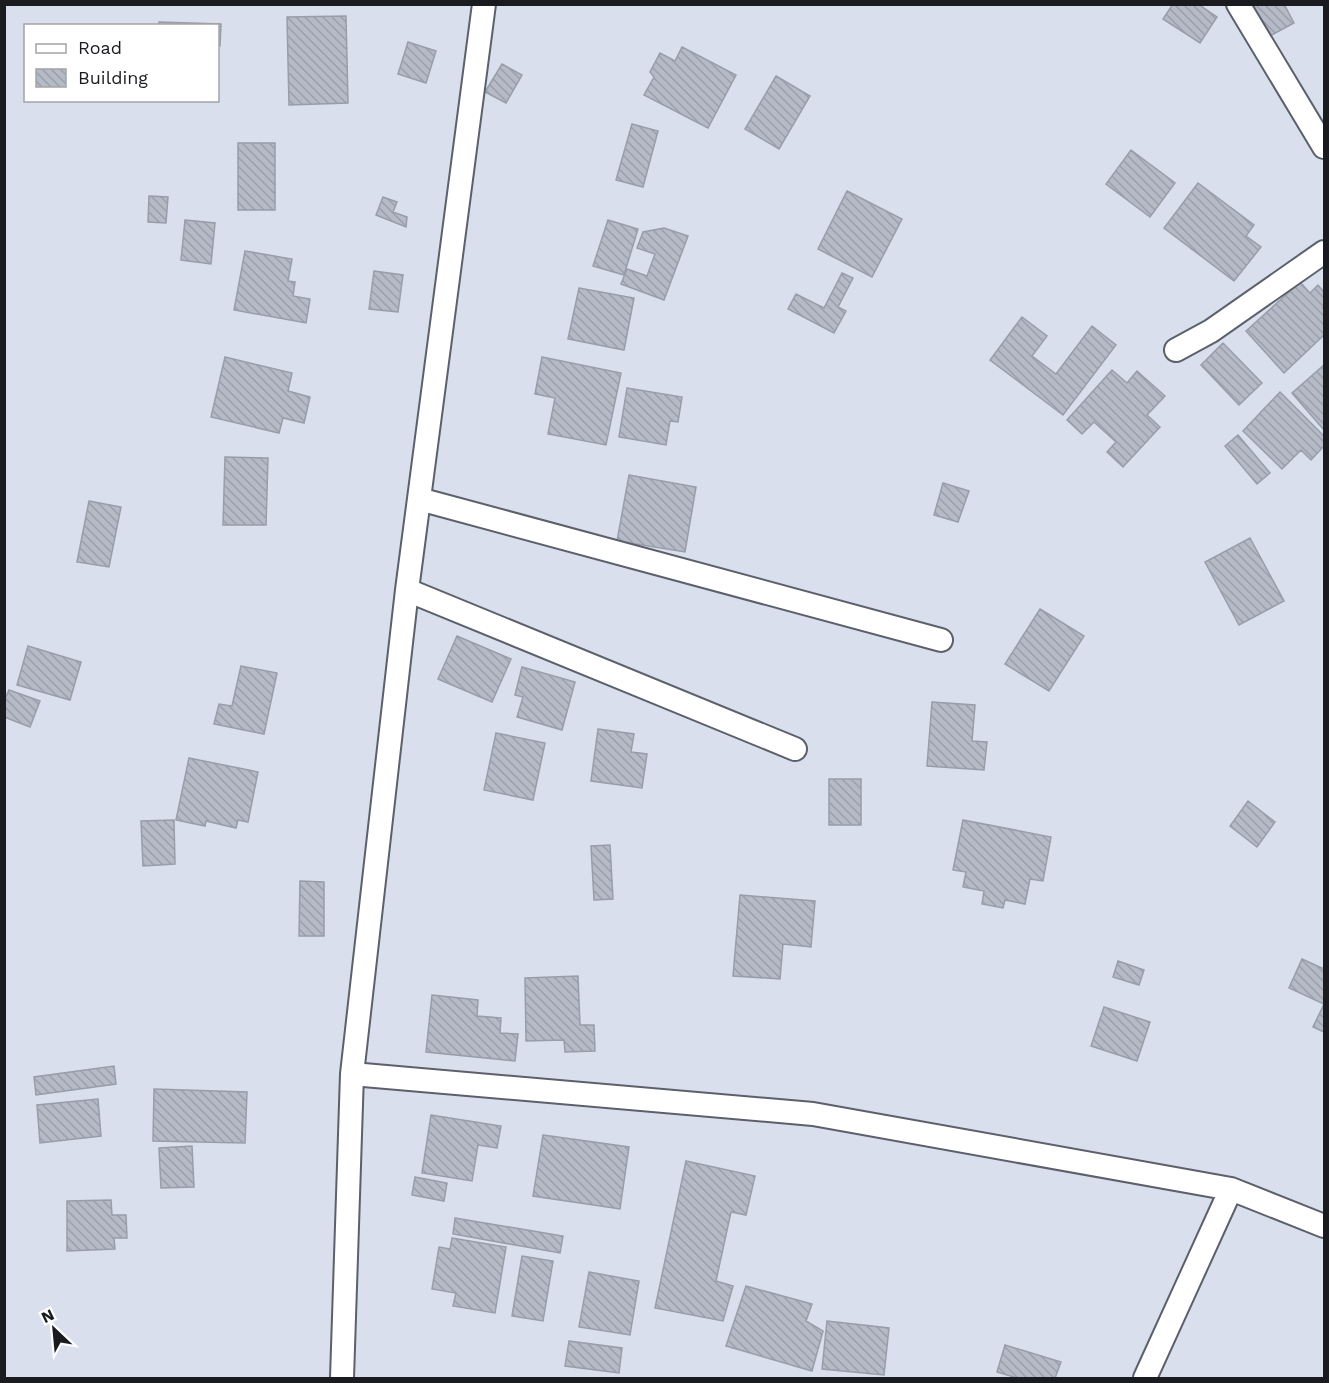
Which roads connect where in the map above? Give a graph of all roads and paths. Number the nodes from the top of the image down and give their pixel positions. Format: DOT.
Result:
graph roads {
  1 [pos="484,4"];
  2 [pos="1238,4"];
  3 [pos="1324,147"];
  4 [pos="1324,252"];
  5 [pos="1176,350"];
  6 [pos="419,499"];
  7 [pos="407,590"];
  8 [pos="941,640"];
  9 [pos="795,749"];
  10 [pos="352,1074"];
  11 [pos="1231,1189"];
  12 [pos="1324,1226"];
  13 [pos="342,1378"];
  14 [pos="1145,1378"];
  1 -- 6 [label="street"];
  2 -- 3 [label="street"];
  4 -- 5 [label="street"];
  6 -- 7 [label="street"];
  6 -- 8 [label="street"];
  7 -- 9 [label="street"];
  7 -- 10 [label="street"];
  10 -- 11 [label="street"];
  10 -- 13 [label="street"];
  11 -- 12 [label="street"];
  11 -- 14 [label="street"];
}
